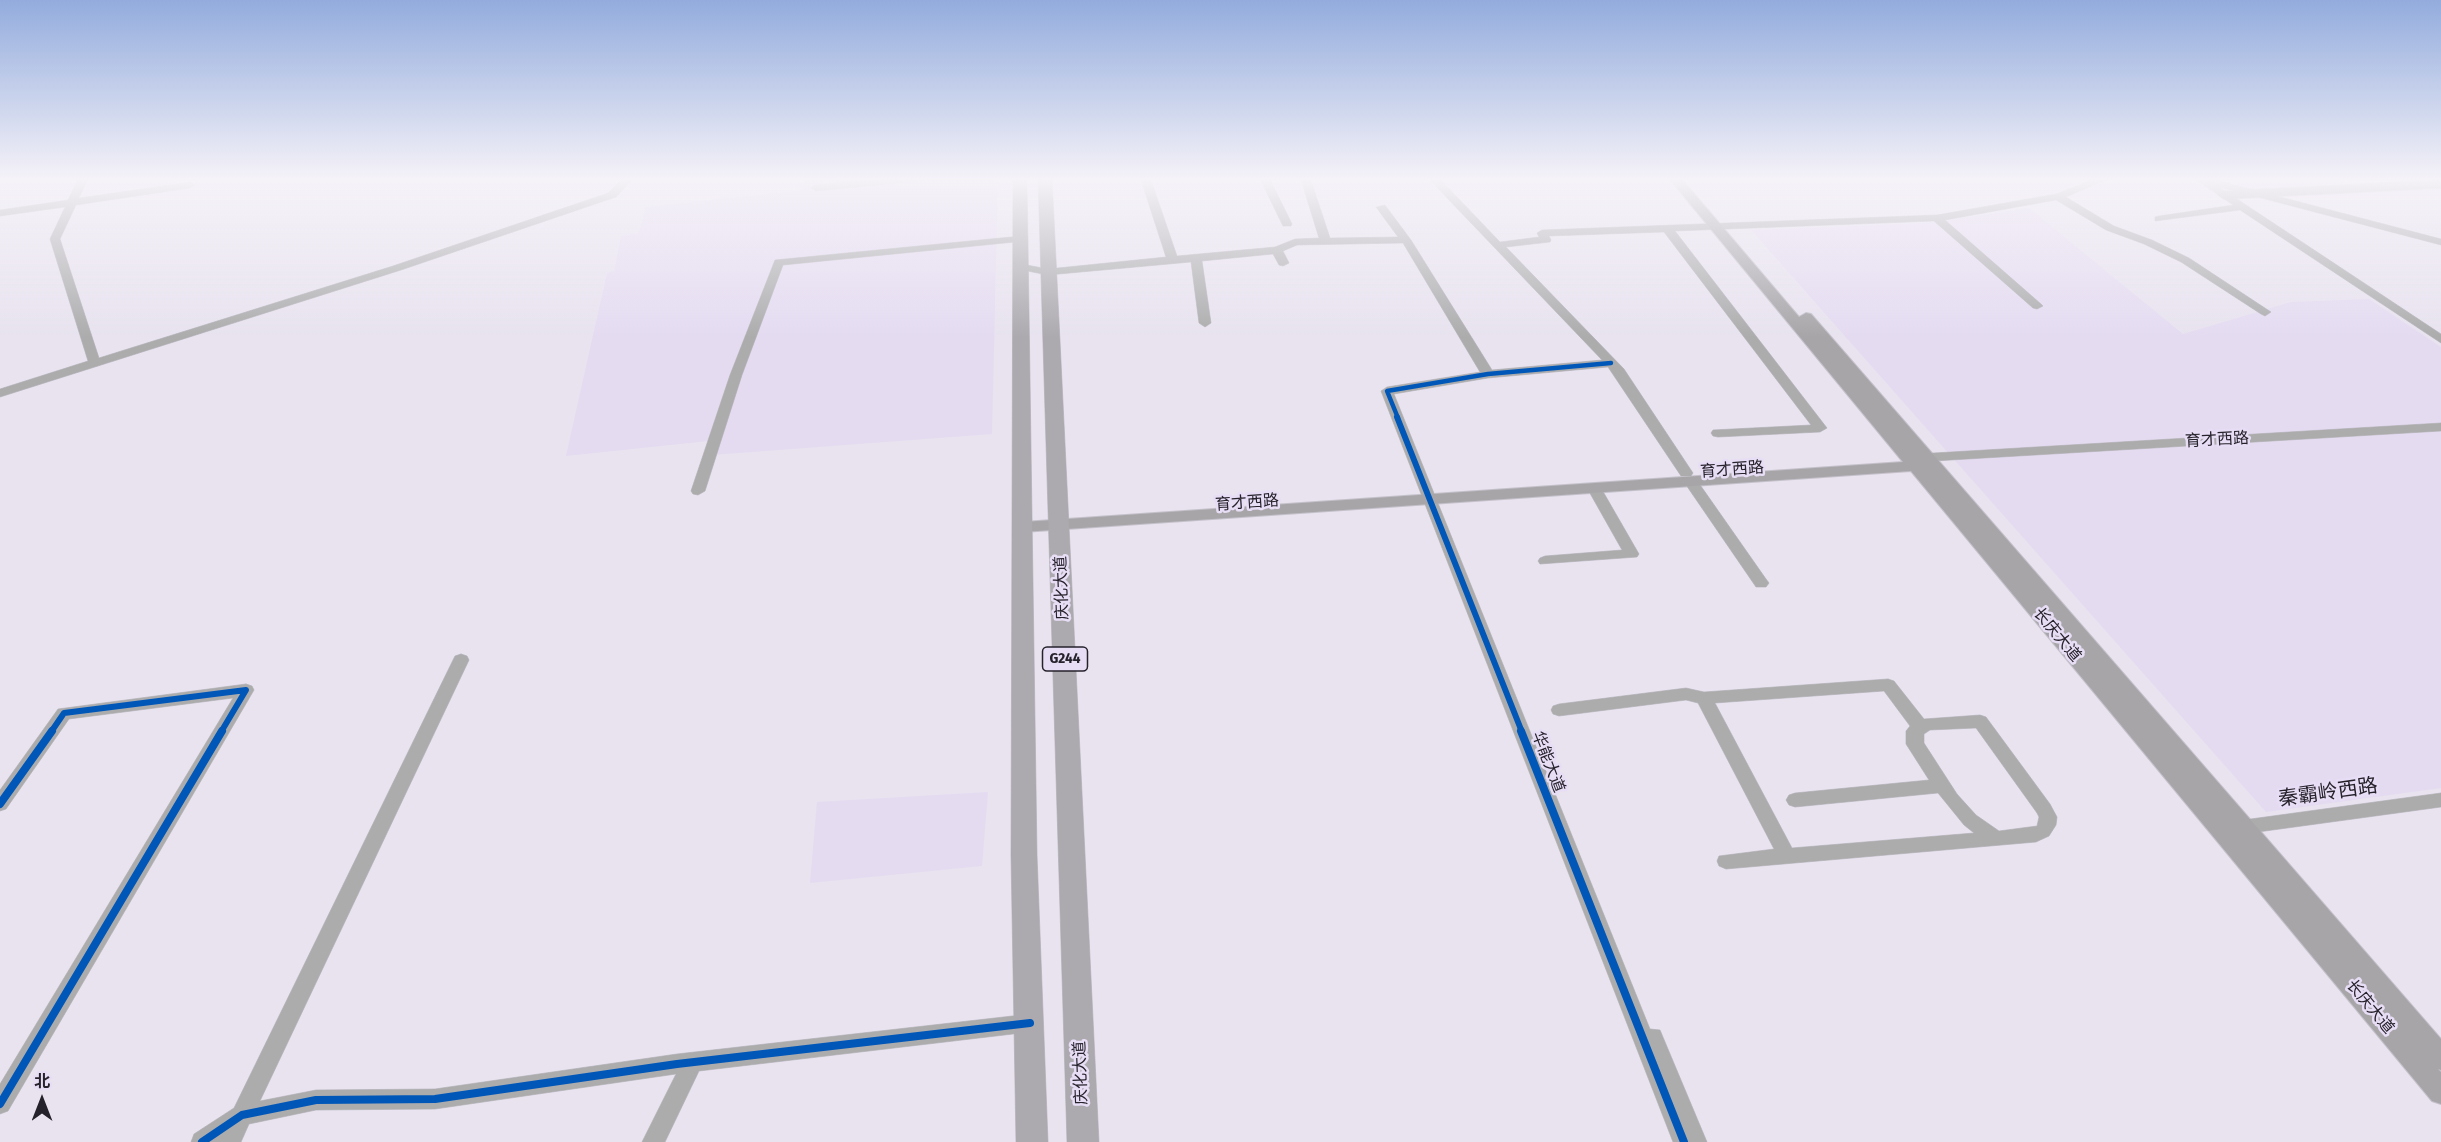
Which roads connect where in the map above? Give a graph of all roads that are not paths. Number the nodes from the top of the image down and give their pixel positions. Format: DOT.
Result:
graph roads {
  1 [pos="59,230"];
  2 [pos="508,230"];
  3 [pos="1021,230"];
  4 [pos="1047,230"];
  5 [pos="1163,230"];
  6 [pos="1322,230"];
  7 [pos="1399,230"];
  8 [pos="1485,230"];
  9 [pos="1627,230"];
  10 [pos="1669,230"];
  11 [pos="1726,230"];
  12 [pos="1951,230"];
  13 [pos="2116,230"];
  14 [pos="2279,230"];
  15 [pos="2282,230"];
  16 [pos="2397,230"];
  17 [pos="1021,239"];
  18 [pos="1406,240"];
  19 [pos="2441,242"];
  20 [pos="1326,243"];
  21 [pos="1498,245"];
  22 [pos="1277,250"];
  23 [pos="1196,258"];
  24 [pos="1173,261"];
  25 [pos="1283,263"];
  26 [pos="1021,267"];
  27 [pos="1048,272"];
  28 [pos="2037,306"];
  29 [pos="2265,312"];
  30 [pos="1205,323"];
  31 [pos="2441,333"];
  32 [pos="2441,339"];
  33 [pos="95,363"];
  34 [pos="1611,363"];
  35 [pos="1488,374"];
  36 [pos="0,393"];
  37 [pos="2441,427"];
  38 [pos="1718,433"];
  39 [pos="2441,433"];
  40 [pos="1922,462"];
  41 [pos="1688,478"];
  42 [pos="1593,488"];
  43 [pos="698,490"];
  44 [pos="1432,495"];
  45 [pos="1059,520"];
  46 [pos="1023,523"];
  47 [pos="1545,561"];
  48 [pos="1761,583"];
  49 [pos="461,660"];
  50 [pos="1704,698"];
  51 [pos="1559,710"];
  52 [pos="1920,726"];
  53 [pos="1942,786"];
  54 [pos="1795,800"];
  55 [pos="2441,800"];
  56 [pos="0,804"];
  57 [pos="2441,809"];
  58 [pos="2236,833"];
  59 [pos="1996,838"];
  60 [pos="1787,856"];
  61 [pos="1726,861"];
  62 [pos="1030,1023"];
  63 [pos="2441,1058"];
  64 [pos="693,1062"];
  65 [pos="2441,1092"];
  66 [pos="0,1104"];
  67 [pos="242,1115"];
  68 [pos="202,1142"];
  69 [pos="229,1142"];
  70 [pos="653,1142"];
  71 [pos="1032,1142"];
  72 [pos="1083,1142"];
  73 [pos="1684,1142"];
  74 [pos="1696,1142"];
  1 -- 33 [label="street"];
  2 -- 33 [label="street"];
  3 -- 17 [label="highway, G244"];
  4 -- 27 [label="highway, 庆化大道 / G244"];
  5 -- 24 [label="street"];
  6 -- 20 [label="street"];
  7 -- 18 [label="street"];
  8 -- 21 [label="street"];
  9 -- 21 [label="street"];
  10 -- 38 [label="street"];
  11 -- 40 [label="main road, 长庆大道"];
  12 -- 28 [label="street"];
  13 -- 29 [label="street"];
  14 -- 32 [label="street"];
  15 -- 31 [label="street"];
  16 -- 19 [label="street"];
  17 -- 26 [label="highway, G244"];
  17 -- 43 [label="street"];
  18 -- 20 [label="street"];
  18 -- 35 [label="street"];
  20 -- 22 [label="street"];
  21 -- 34 [label="street"];
  22 -- 23 [label="street"];
  22 -- 25 [label="street"];
  23 -- 24 [label="street"];
  23 -- 30 [label="street"];
  24 -- 27 [label="street"];
  26 -- 27 [label="street"];
  26 -- 46 [label="highway, G244"];
  27 -- 45 [label="highway, 庆化大道 / G244"];
  33 -- 36 [label="street"];
  34 -- 35 [label="street"];
  34 -- 41 [label="street"];
  35 -- 44 [label="street, 华能大道"];
  37 -- 40 [label="street, 育才西路"];
  39 -- 40 [label="street, 育才西路"];
  40 -- 41 [label="main road, 育才西路"];
  40 -- 58 [label="main road, 长庆大道"];
  41 -- 42 [label="main road, 育才西路"];
  41 -- 44 [label="main road, 育才西路"];
  41 -- 48 [label="street"];
  42 -- 44 [label="main road, 育才西路"];
  42 -- 47 [label="street"];
  44 -- 45 [label="main road, 育才西路"];
  44 -- 73 [label="street, 华能大道"];
  44 -- 74 [label="street, 华能大道"];
  45 -- 46 [label="main road, 育才西路"];
  45 -- 72 [label="highway, 庆化大道 / G244"];
  46 -- 62 [label="highway, G244"];
  49 -- 67 [label="street"];
  50 -- 51 [label="street"];
  50 -- 52 [label="street"];
  50 -- 60 [label="street"];
  52 -- 53 [label="street"];
  52 -- 59 [label="street"];
  53 -- 54 [label="street"];
  53 -- 59 [label="street"];
  55 -- 58 [label="street, 秦霸岭西路"];
  56 -- 66 [label="street"];
  57 -- 58 [label="street, 秦霸岭西路"];
  58 -- 63 [label="main road, 长庆大道"];
  58 -- 65 [label="main road, 长庆大道"];
  59 -- 60 [label="street"];
  60 -- 61 [label="street"];
  62 -- 64 [label="street"];
  62 -- 71 [label="highway, G244"];
  64 -- 67 [label="street"];
  64 -- 70 [label="street"];
  67 -- 68 [label="street"];
  67 -- 69 [label="street"];
}
